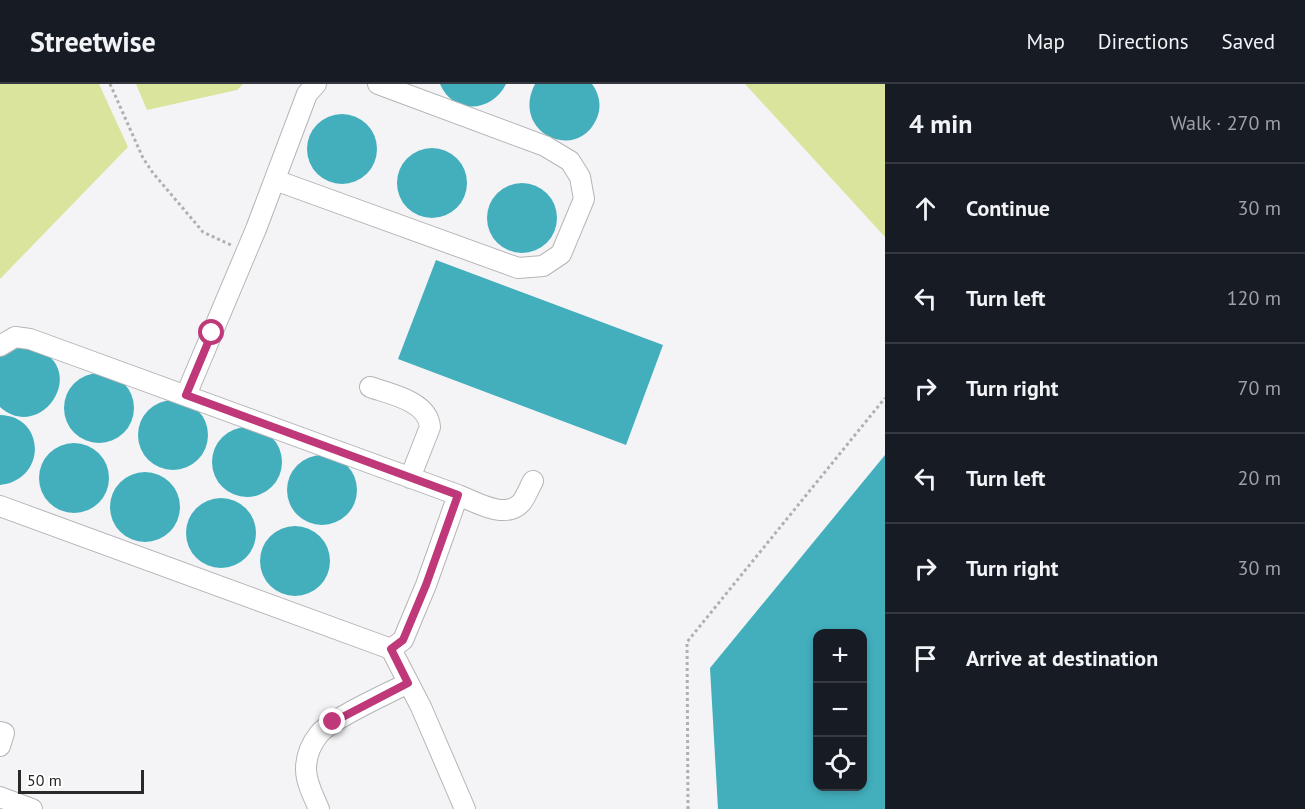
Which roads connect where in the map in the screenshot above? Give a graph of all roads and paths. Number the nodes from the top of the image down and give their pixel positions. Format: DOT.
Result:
graph roads {
  1 [pos="110,84"];
  2 [pos="316,84"];
  3 [pos="378,84"];
  4 [pos="275,180"];
  5 [pos="247,251"];
  6 [pos="0,346"];
  7 [pos="370,387"];
  8 [pos="186,395"];
  9 [pos="885,398"];
  10 [pos="410,478"];
  11 [pos="533,481"];
  12 [pos="458,495"];
  13 [pos="0,506"];
  14 [pos="391,649"];
  15 [pos="408,683"];
  16 [pos="0,732"];
  17 [pos="0,746"];
  18 [pos="0,796"];
  19 [pos="32,809"];
  20 [pos="320,809"];
  21 [pos="465,809"];
  22 [pos="688,809"];
  1 -- 5 [label="path"];
  2 -- 4 [label="lane"];
  3 -- 4 [label="lane"];
  4 -- 5 [label="lane"];
  5 -- 8 [label="lane"];
  6 -- 8 [label="lane"];
  7 -- 10 [label="lane"];
  8 -- 10 [label="lane"];
  9 -- 22 [label="path"];
  10 -- 12 [label="lane"];
  11 -- 12 [label="lane"];
  12 -- 14 [label="lane"];
  13 -- 14 [label="lane"];
  14 -- 15 [label="lane"];
  15 -- 20 [label="lane"];
  15 -- 21 [label="lane"];
  16 -- 17 [label="lane"];
  18 -- 19 [label="lane"];
}
